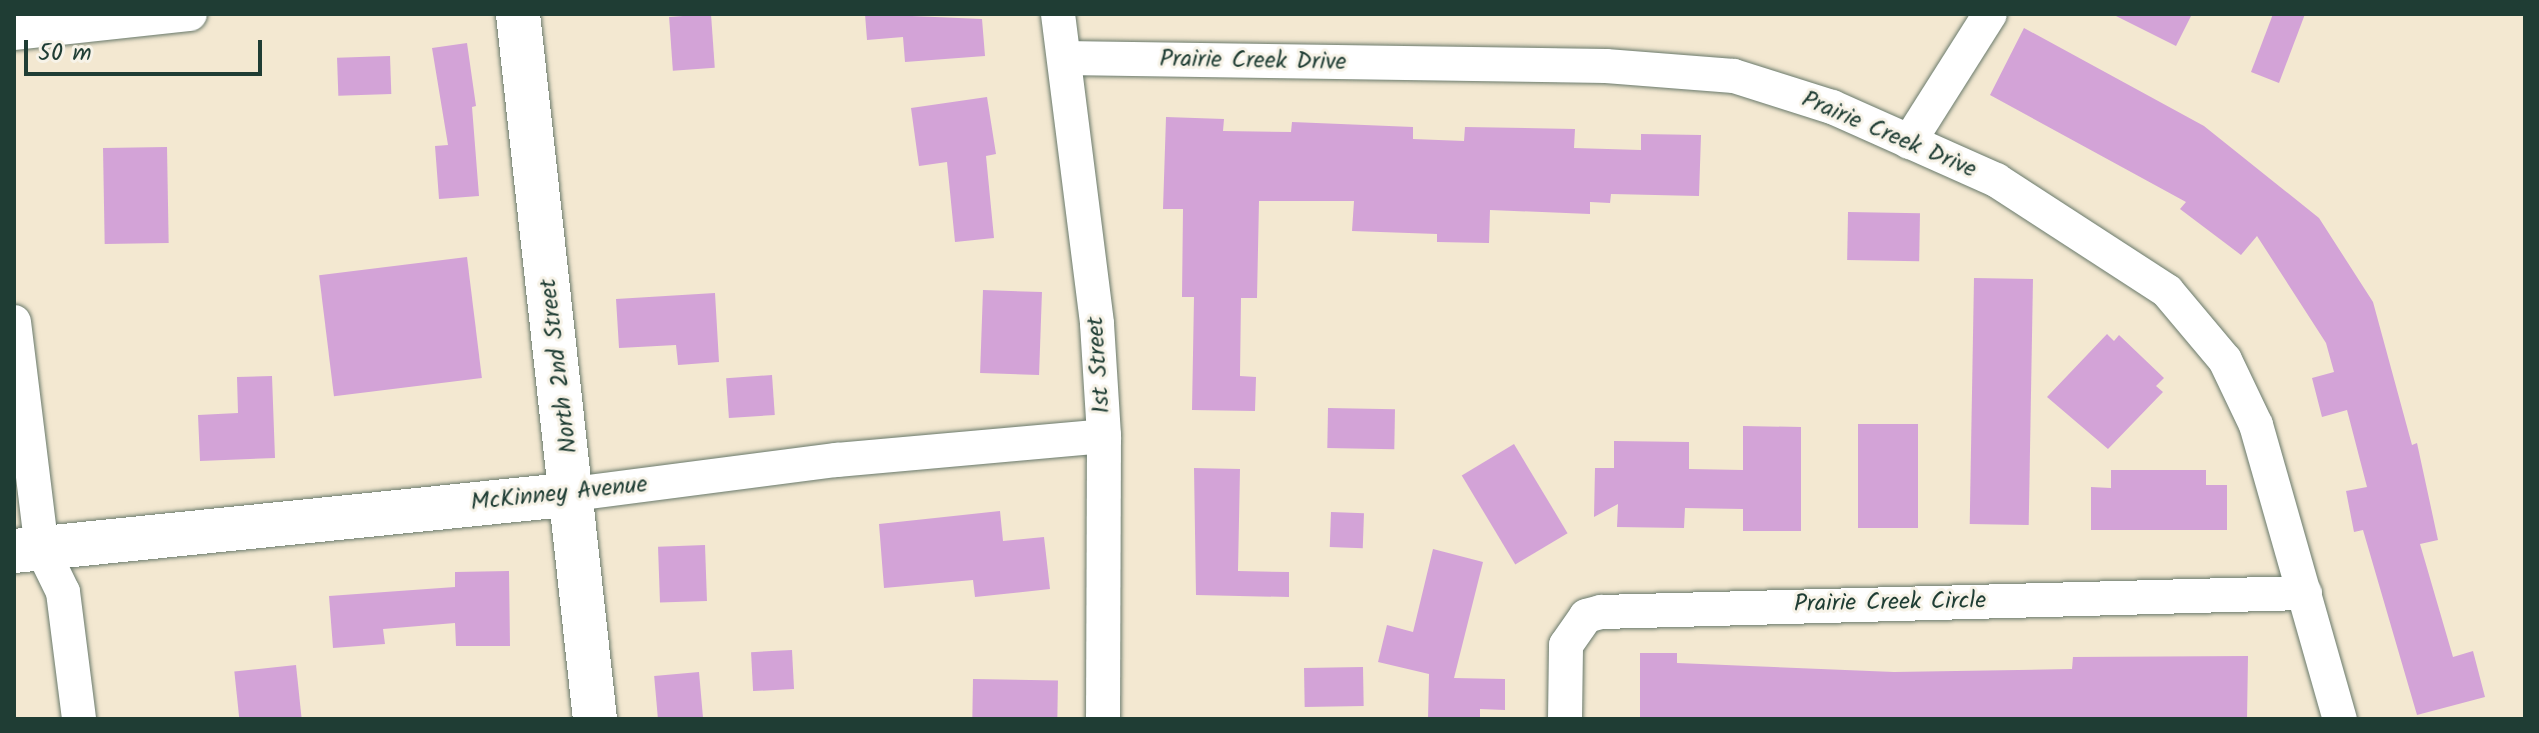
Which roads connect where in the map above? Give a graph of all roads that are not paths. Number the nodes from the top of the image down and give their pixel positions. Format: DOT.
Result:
graph roads {
  1 [pos="190,14"];
  2 [pos="518,14"];
  3 [pos="1058,14"];
  4 [pos="1990,14"];
  5 [pos="14,33"];
  6 [pos="1064,58"];
  7 [pos="1909,142"];
  8 [pos="14,322"];
  9 [pos="1104,436"];
  10 [pos="574,494"];
  11 [pos="28,550"];
  12 [pos="2305,593"];
  13 [pos="79,719"];
  14 [pos="595,719"];
  15 [pos="1103,719"];
  16 [pos="1565,719"];
  17 [pos="2340,719"];
  1 -- 5 [label="street"];
  2 -- 10 [label="street, North 2nd Street"];
  3 -- 6 [label="street, 1st Street"];
  4 -- 7 [label="street"];
  6 -- 7 [label="street, Prairie Creek Drive"];
  6 -- 9 [label="street, 1st Street"];
  7 -- 12 [label="street, Prairie Creek Drive"];
  8 -- 11 [label="street"];
  9 -- 10 [label="street, McKinney Avenue"];
  9 -- 15 [label="street, 1st Street"];
  10 -- 11 [label="street, McKinney Avenue"];
  10 -- 14 [label="street, North 2nd Street"];
  11 -- 13 [label="street"];
  12 -- 16 [label="street, Prairie Creek Circle"];
  12 -- 17 [label="street, Prairie Creek Drive"];
}
